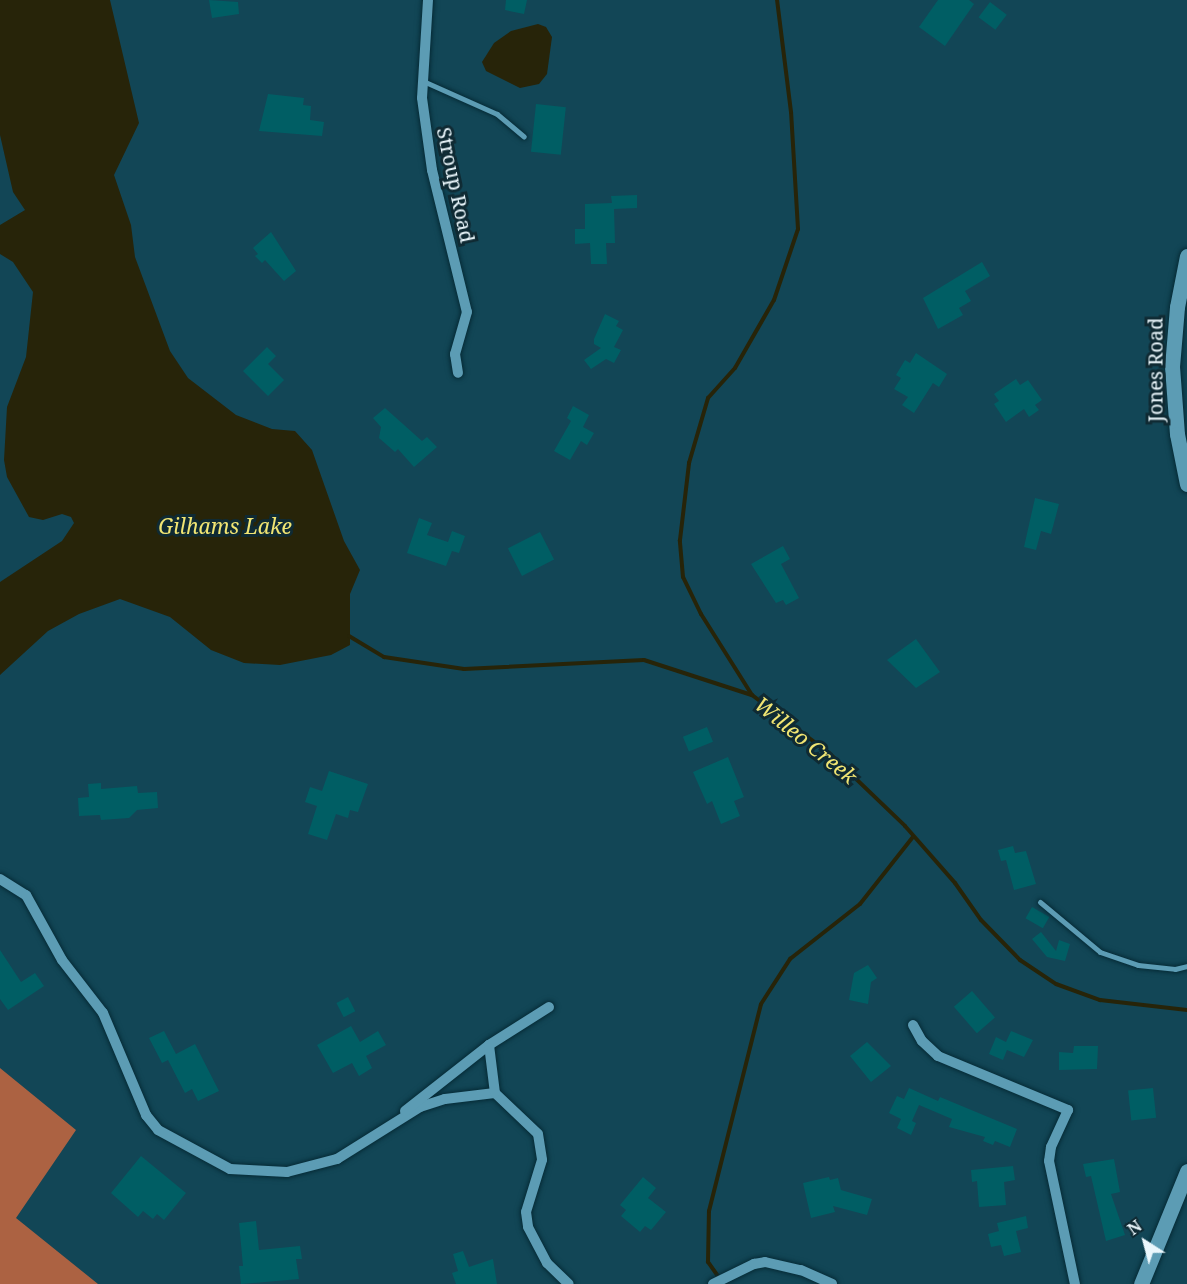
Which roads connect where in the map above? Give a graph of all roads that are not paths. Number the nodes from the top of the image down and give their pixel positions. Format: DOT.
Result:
graph roads {
  1 [pos="429,0"];
  2 [pos="423,81"];
  3 [pos="524,137"];
  4 [pos="1187,256"];
  5 [pos="458,373"];
  6 [pos="1187,484"];
  7 [pos="0,879"];
  8 [pos="1040,902"];
  9 [pos="1187,966"];
  10 [pos="549,1006"];
  11 [pos="913,1025"];
  12 [pos="489,1045"];
  13 [pos="495,1093"];
  14 [pos="397,1120"];
  15 [pos="1187,1171"];
  16 [pos="570,1284"];
  17 [pos="713,1284"];
  18 [pos="832,1284"];
  19 [pos="1075,1284"];
  20 [pos="1141,1284"];
  1 -- 2 [label="street, Stroup Road"];
  2 -- 3 [label="lane"];
  2 -- 5 [label="street, Stroup Road"];
  4 -- 6 [label="street, Jones Road"];
  7 -- 14 [label="street"];
  8 -- 9 [label="lane"];
  10 -- 12 [label="street"];
  11 -- 19 [label="street"];
  12 -- 13 [label="street"];
  12 -- 14 [label="street"];
  13 -- 14 [label="street"];
  13 -- 16 [label="street"];
  15 -- 20 [label="street"];
  17 -- 18 [label="street"];
}
